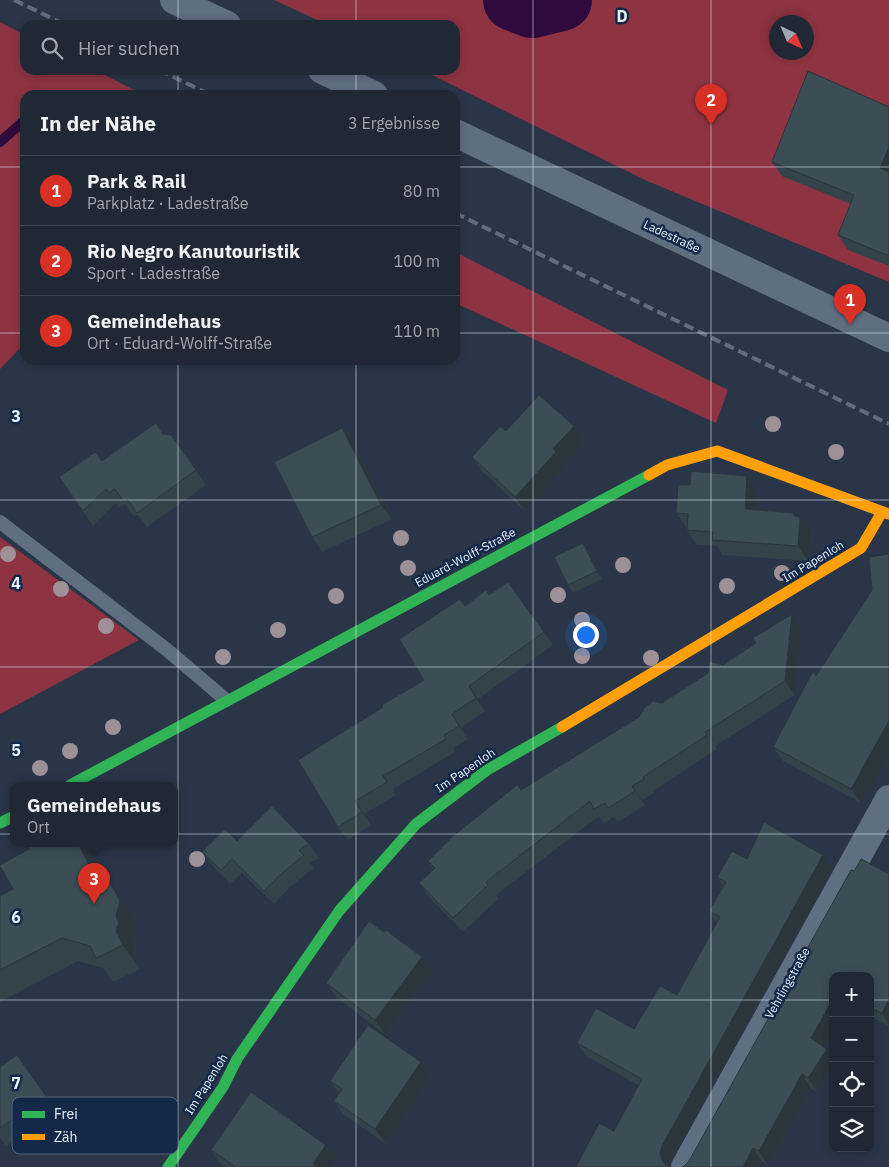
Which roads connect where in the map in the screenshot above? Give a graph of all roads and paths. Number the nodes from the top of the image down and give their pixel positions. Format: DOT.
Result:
graph roads {
  1 [pos="174,0"];
  2 [pos="216,20"];
  3 [pos="332,75"];
  4 [pos="364,90"];
  5 [pos="460,135"];
  6 [pos="889,338"];
  7 [pos="886,513"];
  8 [pos="0,522"];
  9 [pos="226,700"];
  10 [pos="76,782"];
  11 [pos="889,799"];
  12 [pos="178,1152"];
  13 [pos="177,1154"];
  14 [pos="168,1167"];
  15 [pos="685,1167"];
  1 -- 2 [label="street"];
  3 -- 4 [label="street"];
  5 -- 6 [label="street, Ladestraße"];
  7 -- 9 [label="street, Eduard-Wolff-Straße"];
  7 -- 12 [label="street, Im Papenloh"];
  8 -- 9 [label="lane"];
  9 -- 10 [label="street, Eduard-Wolff-Straße"];
  11 -- 15 [label="street, Vehrlingstraße"];
  13 -- 14 [label="street, Im Papenloh"];
}
